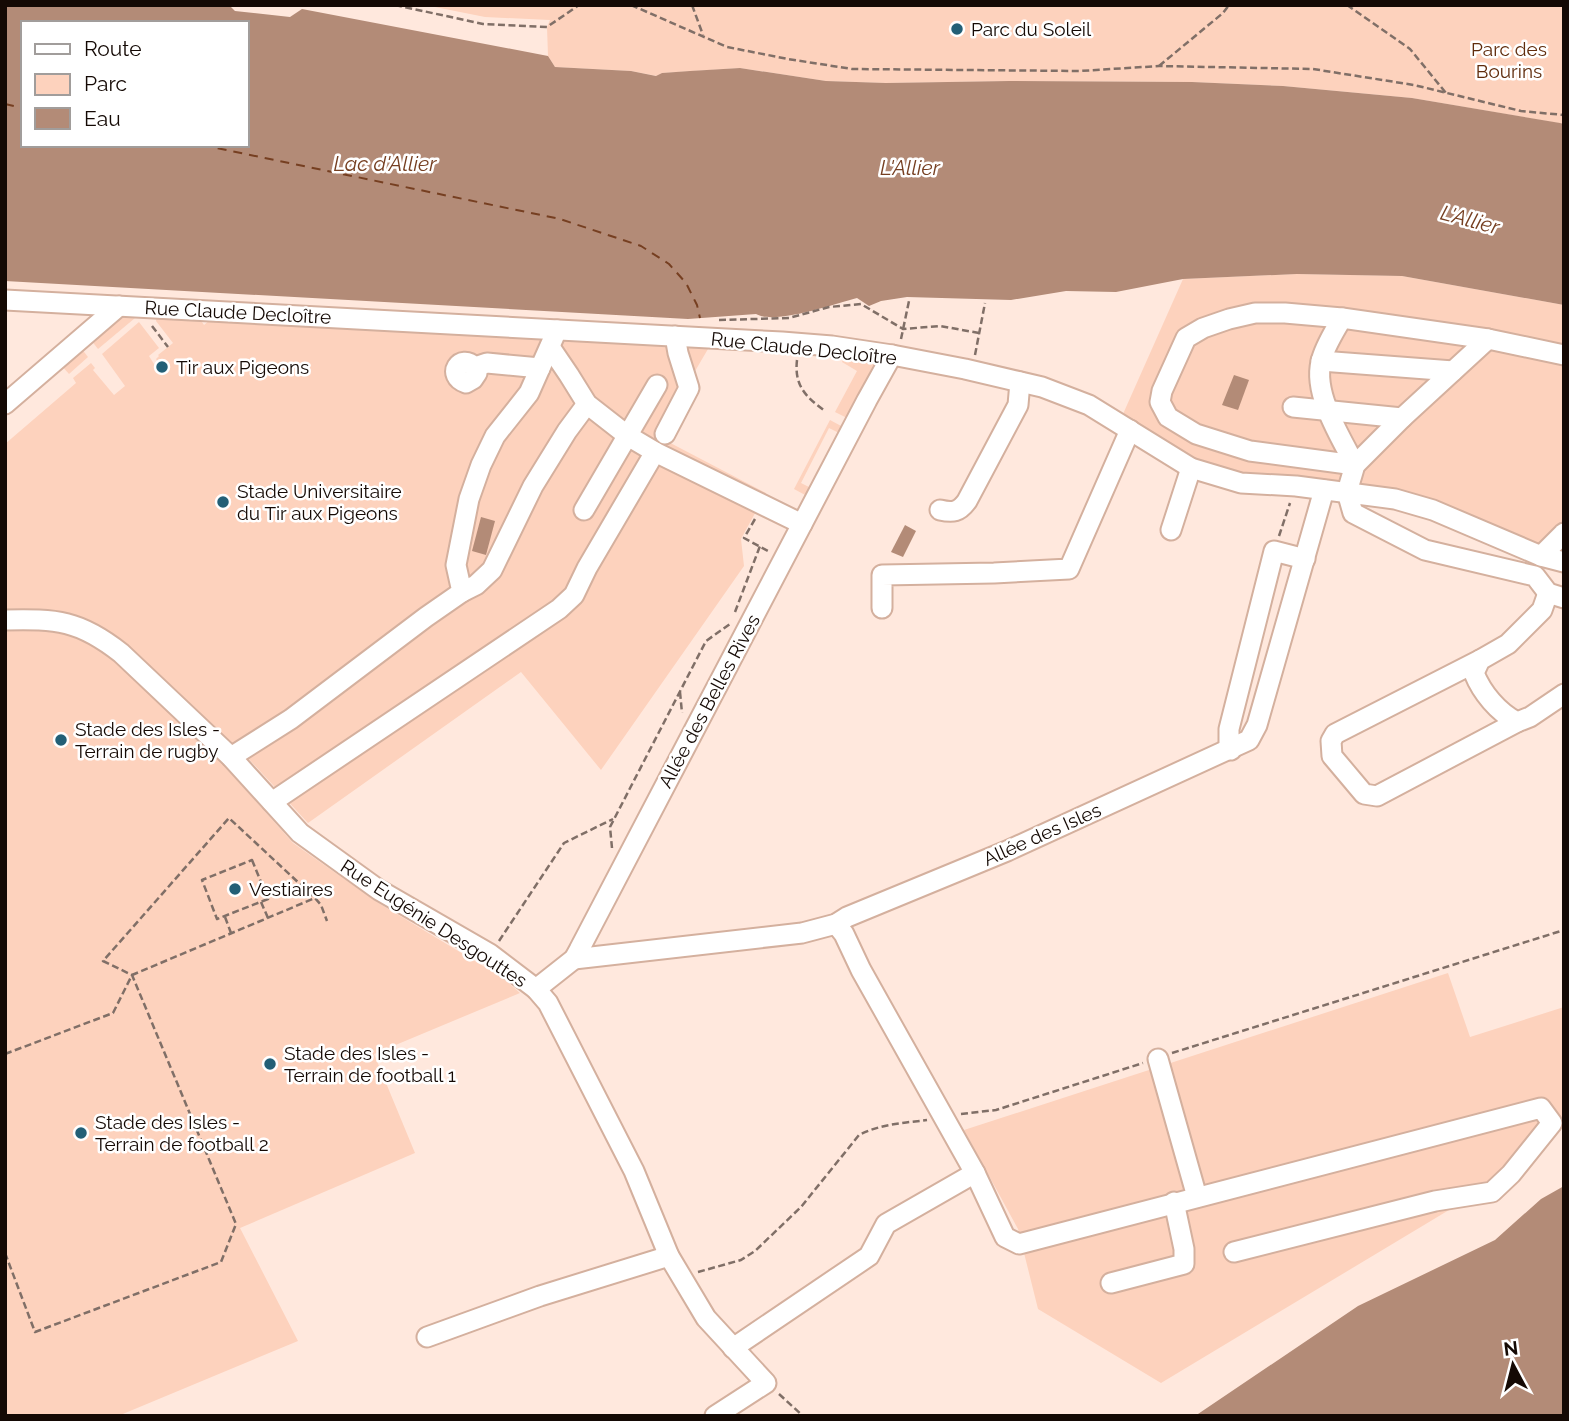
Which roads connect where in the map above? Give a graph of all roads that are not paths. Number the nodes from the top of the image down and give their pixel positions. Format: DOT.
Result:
graph roads {
  1 [pos="5,300"];
  2 [pos="128,306"];
  3 [pos="1342,317"];
  4 [pos="675,336"];
  5 [pos="553,339"];
  6 [pos="1488,339"];
  7 [pos="896,349"];
  8 [pos="1564,355"];
  9 [pos="1321,361"];
  10 [pos="475,367"];
  11 [pos="540,368"];
  12 [pos="1453,371"];
  13 [pos="1020,382"];
  14 [pos="657,385"];
  15 [pos="5,404"];
  16 [pos="587,404"];
  17 [pos="1293,407"];
  18 [pos="1328,411"];
  19 [pos="1402,418"];
  20 [pos="1130,430"];
  21 [pos="666,434"];
  22 [pos="628,436"];
  23 [pos="655,452"];
  24 [pos="1355,466"];
  25 [pos="1191,468"];
  26 [pos="1324,490"];
  27 [pos="1347,492"];
  28 [pos="584,510"];
  29 [pos="940,510"];
  30 [pos="802,524"];
  31 [pos="1171,530"];
  32 [pos="1563,535"];
  33 [pos="1541,556"];
  34 [pos="1305,559"];
  35 [pos="1564,562"];
  36 [pos="462,592"];
  37 [pos="1556,595"];
  38 [pos="882,608"];
  39 [pos="5,620"];
  40 [pos="1480,660"];
  41 [pos="1564,694"];
  42 [pos="1517,722"];
  43 [pos="1231,750"];
  44 [pos="231,757"];
  45 [pos="272,802"];
  46 [pos="836,924"];
  47 [pos="574,958"];
  48 [pos="536,989"];
  49 [pos="1158,1059"];
  50 [pos="975,1173"];
  51 [pos="1197,1197"];
  52 [pos="1174,1202"];
  53 [pos="1234,1252"];
  54 [pos="669,1256"];
  55 [pos="1111,1283"];
  56 [pos="427,1337"];
  57 [pos="733,1348"];
  58 [pos="715,1416"];
  1 -- 2 [label="street, Rue Claude Decloître"];
  2 -- 5 [label="street, Rue Claude Decloître"];
  2 -- 15 [label="street"];
  3 -- 6 [label="street"];
  3 -- 9 [label="street"];
  3 -- 24 [label="street"];
  4 -- 5 [label="street, Rue Claude Decloître"];
  4 -- 7 [label="street, Rue Claude Decloître"];
  4 -- 21 [label="street"];
  5 -- 11 [label="street"];
  5 -- 16 [label="street"];
  6 -- 8 [label="street"];
  6 -- 12 [label="street"];
  7 -- 13 [label="street, Rue Claude Decloître"];
  7 -- 30 [label="street, Allée des Belles Rives"];
  9 -- 12 [label="street"];
  9 -- 18 [label="street"];
  10 -- 11 [label="street"];
  11 -- 36 [label="street"];
  12 -- 19 [label="street"];
  13 -- 20 [label="street, Rue Claude Decloître"];
  13 -- 29 [label="street"];
  14 -- 22 [label="street"];
  16 -- 22 [label="street"];
  16 -- 36 [label="street"];
  17 -- 18 [label="street"];
  18 -- 19 [label="street"];
  18 -- 24 [label="street"];
  19 -- 24 [label="street"];
  20 -- 25 [label="street, Rue Claude Decloître"];
  20 -- 38 [label="street"];
  22 -- 23 [label="street"];
  22 -- 28 [label="street"];
  23 -- 30 [label="street"];
  23 -- 45 [label="street"];
  24 -- 27 [label="street"];
  25 -- 26 [label="street, Rue Claude Decloître"];
  25 -- 31 [label="street"];
  26 -- 27 [label="street, Rue Claude Decloître"];
  26 -- 34 [label="street, Allée des Isles"];
  27 -- 33 [label="street, Rue Claude Decloître"];
  27 -- 37 [label="street"];
  30 -- 47 [label="street, Allée des Belles Rives"];
  32 -- 33 [label="street"];
  33 -- 35 [label="street, Rue Claude Decloître"];
  34 -- 43 [label="street, Allée des Isles"];
  34 -- 43 [label="street"];
  36 -- 44 [label="street"];
  37 -- 40 [label="street"];
  39 -- 44 [label="street, Rue Eugénie Desgouttes"];
  40 -- 42 [label="street"];
  40 -- 42 [label="street"];
  41 -- 42 [label="street"];
  43 -- 46 [label="street, Allée des Isles"];
  44 -- 45 [label="street, Rue Eugénie Desgouttes"];
  45 -- 48 [label="street, Rue Eugénie Desgouttes"];
  46 -- 47 [label="street, Allée des Isles"];
  46 -- 50 [label="street"];
  47 -- 48 [label="street, Allée des Belles Rives"];
  48 -- 54 [label="street, Rue Eugénie Desgouttes"];
  49 -- 51 [label="street"];
  50 -- 52 [label="street"];
  50 -- 57 [label="street"];
  51 -- 52 [label="street"];
  51 -- 53 [label="street"];
  52 -- 55 [label="street"];
  54 -- 56 [label="street"];
  54 -- 57 [label="street, Rue Eugénie Desgouttes"];
  57 -- 58 [label="street, Rue Eugénie Desgouttes"];
}
